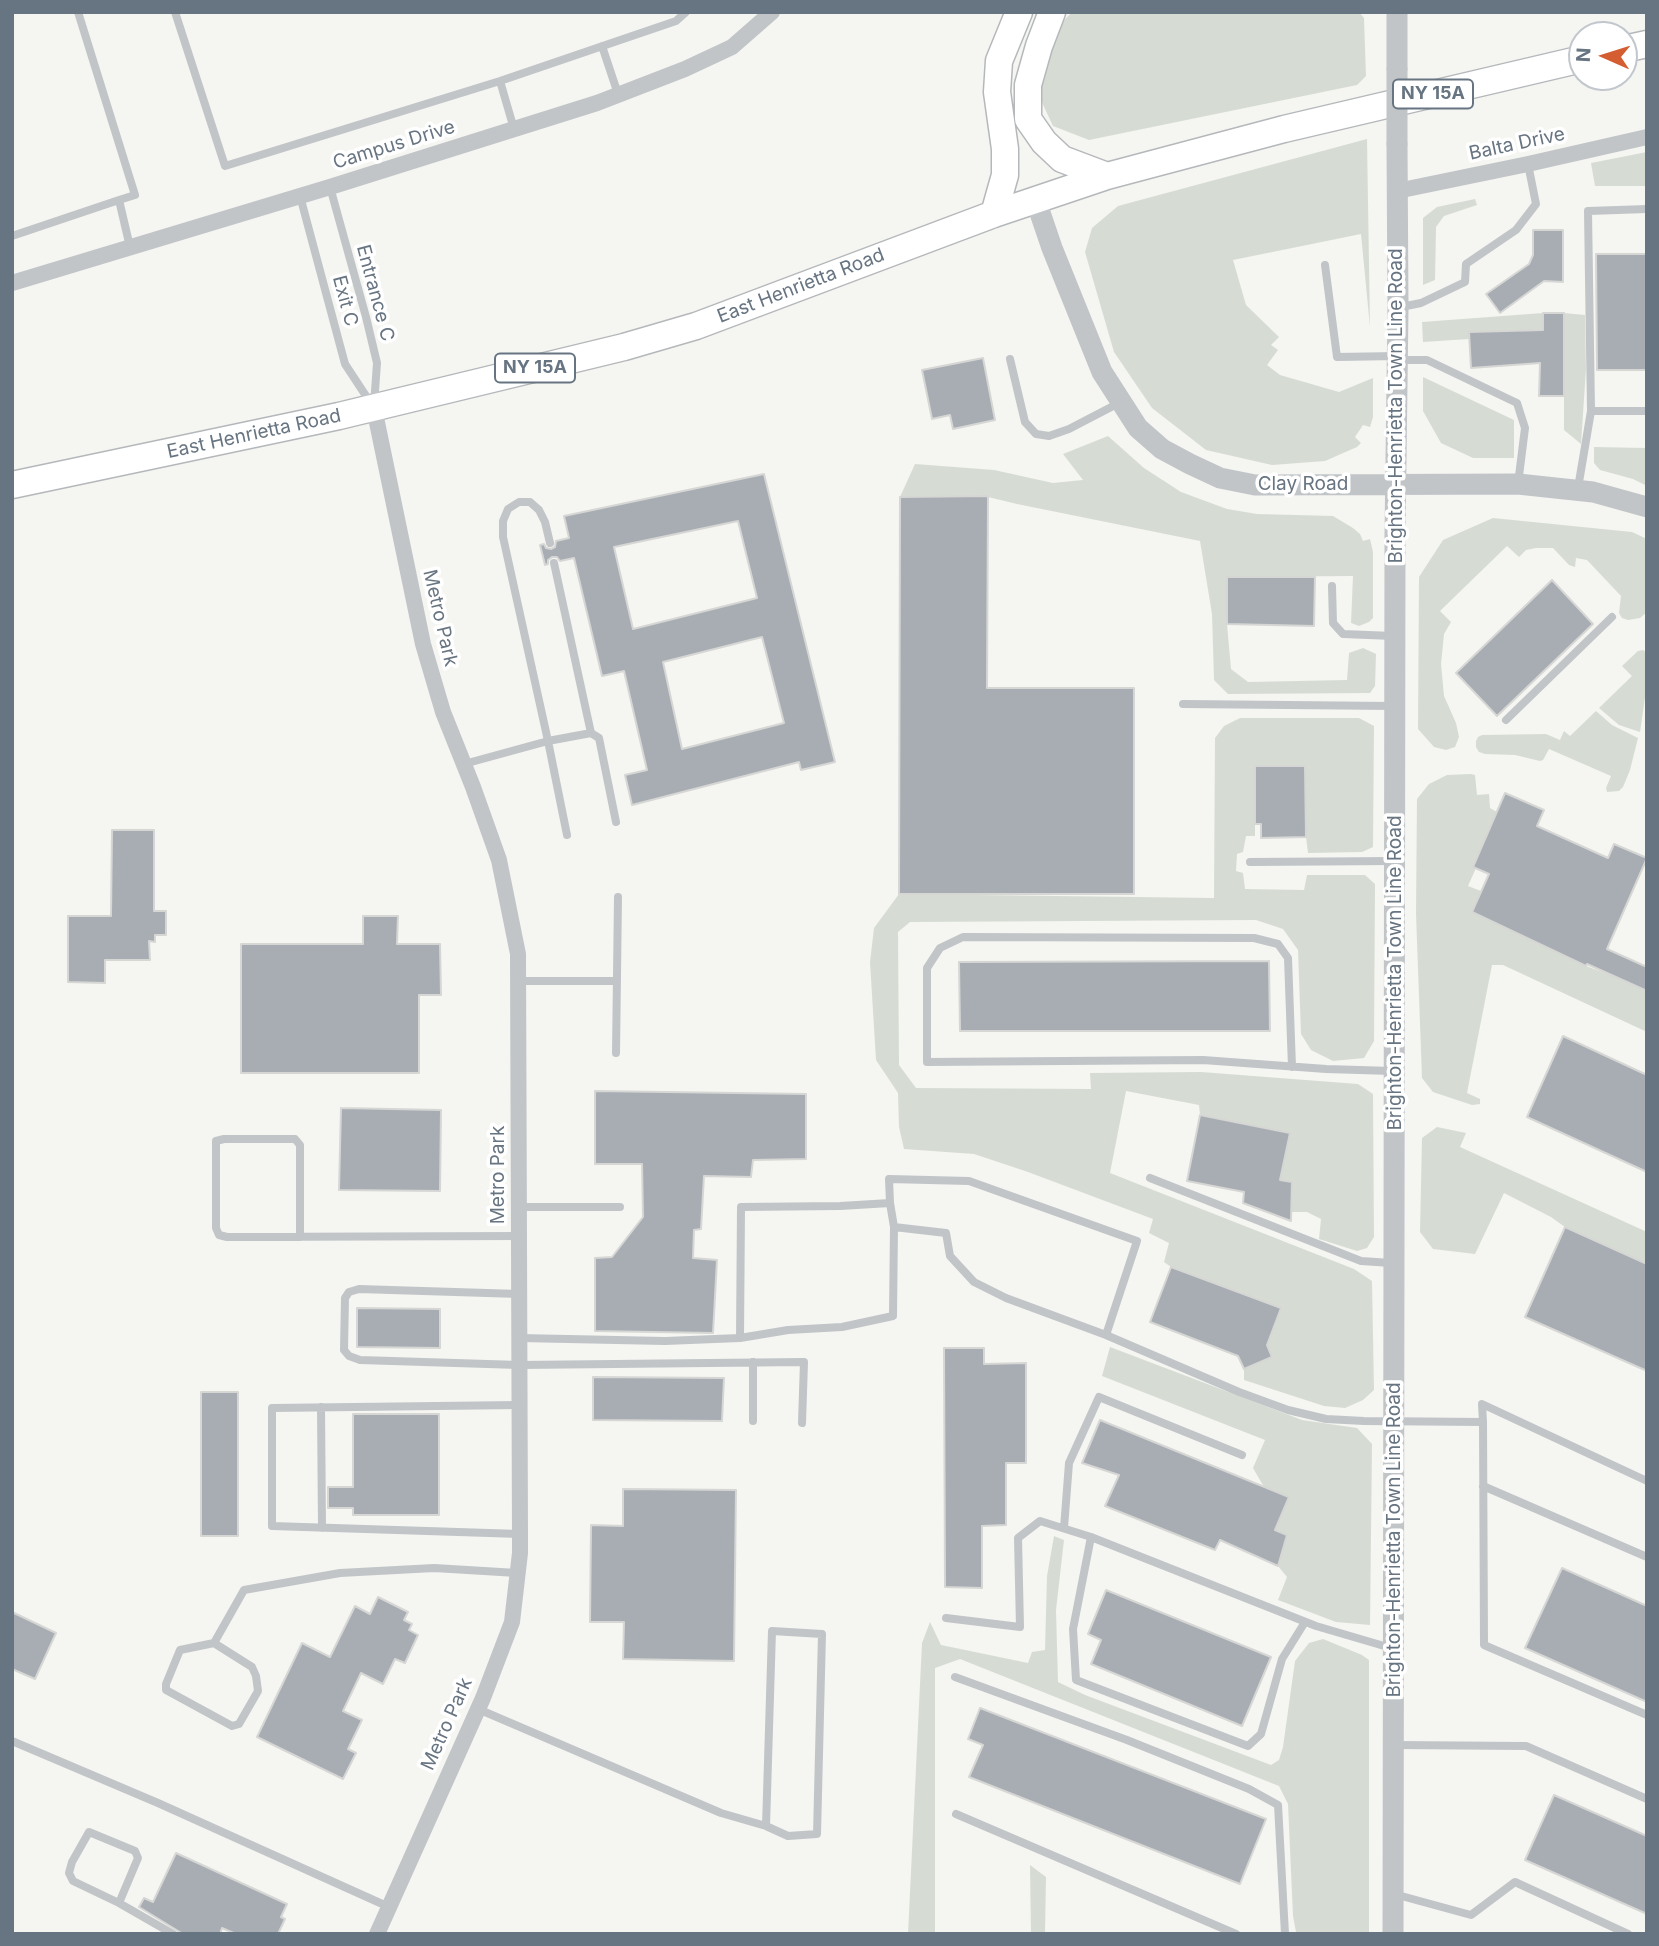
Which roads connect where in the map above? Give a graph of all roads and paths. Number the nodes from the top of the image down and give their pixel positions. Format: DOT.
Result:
graph roads {
  1 [pos="78,12"];
  2 [pos="175,12"];
  3 [pos="686,12"];
  4 [pos="772,12"];
  5 [pos="1019,12"];
  6 [pos="1052,12"];
  7 [pos="1397,12"];
  8 [pos="603,46"];
  9 [pos="1568,62"];
  10 [pos="500,81"];
  11 [pos="618,94"];
  12 [pos="514,129"];
  13 [pos="1647,137"];
  14 [pos="1528,164"];
  15 [pos="1107,176"];
  16 [pos="330,187"];
  17 [pos="1396,191"];
  18 [pos="300,196"];
  19 [pos="119,200"];
  20 [pos="1036,201"];
  21 [pos="1647,209"];
  22 [pos="994,214"];
  23 [pos="12,236"];
  24 [pos="130,247"];
  25 [pos="1325,265"];
  26 [pos="12,283"];
  27 [pos="1398,307"];
  28 [pos="1397,358"];
  29 [pos="1010,359"];
  30 [pos="1121,402"];
  31 [pos="373,408"];
  32 [pos="1591,411"];
  33 [pos="1647,411"];
  34 [pos="1396,484"];
  35 [pos="1518,484"];
  36 [pos="12,485"];
  37 [pos="1578,491"];
  38 [pos="1647,507"];
  39 [pos="550,543"];
  40 [pos="554,563"];
  41 [pos="1332,586"];
  42 [pos="1612,617"];
  43 [pos="1396,636"];
  44 [pos="1183,704"];
  45 [pos="1395,706"];
  46 [pos="1506,720"];
  47 [pos="591,733"];
  48 [pos="548,741"];
  49 [pos="464,764"];
  50 [pos="616,822"];
  51 [pos="567,835"];
  52 [pos="1250,862"];
  53 [pos="1395,862"];
  54 [pos="618,897"];
  55 [pos="519,981"];
  56 [pos="617,981"];
  57 [pos="616,1053"];
  58 [pos="1292,1067"];
  59 [pos="1395,1071"];
  60 [pos="1150,1178"];
  61 [pos="890,1203"];
  62 [pos="519,1207"];
  63 [pos="620,1207"];
  64 [pos="894,1227"];
  65 [pos="519,1236"];
  66 [pos="300,1237"];
  67 [pos="1394,1263"];
  68 [pos="519,1294"];
  69 [pos="1106,1335"];
  70 [pos="519,1338"];
  71 [pos="740,1338"];
  72 [pos="752,1362"];
  73 [pos="519,1364"];
  74 [pos="519,1405"];
  75 [pos="321,1407"];
  76 [pos="1393,1421"];
  77 [pos="753,1422"];
  78 [pos="1483,1422"];
  79 [pos="802,1423"];
  80 [pos="1242,1455"];
  81 [pos="1647,1481"];
  82 [pos="1483,1486"];
  83 [pos="322,1528"];
  84 [pos="1064,1528"];
  85 [pos="520,1534"];
  86 [pos="1091,1537"];
  87 [pos="1647,1557"];
  88 [pos="517,1573"];
  89 [pos="946,1618"];
  90 [pos="1305,1622"];
  91 [pos="214,1643"];
  92 [pos="1394,1649"];
  93 [pos="955,1677"];
  94 [pos="478,1709"];
  95 [pos="1647,1715"];
  96 [pos="12,1741"];
  97 [pos="1394,1745"];
  98 [pos="1647,1799"];
  99 [pos="956,1814"];
  100 [pos="766,1826"];
  101 [pos="1393,1894"];
  102 [pos="119,1903"];
  103 [pos="389,1907"];
  104 [pos="173,1934"];
  105 [pos="377,1934"];
  106 [pos="1236,1934"];
  107 [pos="1285,1934"];
  108 [pos="1393,1934"];
  109 [pos="1628,1934"];
  1 -- 19 [label="lane"];
  2 -- 10 [label="lane"];
  3 -- 8 [label="lane"];
  4 -- 11 [label="street, Campus Drive"];
  5 -- 22 [label="main road"];
  6 -- 15 [label="main road"];
  7 -- 17 [label="street, Brighton-Henrietta Town Line Road, bridge"];
  8 -- 10 [label="lane"];
  8 -- 11 [label="lane"];
  9 -- 15 [label="main road, East Henrietta Road / NY 15A"];
  10 -- 12 [label="lane"];
  11 -- 12 [label="street, Campus Drive"];
  12 -- 16 [label="street, Campus Drive"];
  13 -- 14 [label="street, Balta Drive"];
  14 -- 17 [label="street, Balta Drive"];
  14 -- 27 [label="lane"];
  15 -- 20 [label="main road, East Henrietta Road / NY 15A"];
  16 -- 18 [label="street, Campus Drive"];
  16 -- 31 [label="lane, Entrance C"];
  17 -- 27 [label="street, Brighton-Henrietta Town Line Road"];
  18 -- 24 [label="street, Campus Drive"];
  18 -- 31 [label="lane, Exit C"];
  19 -- 23 [label="lane"];
  19 -- 24 [label="lane"];
  20 -- 22 [label="main road, East Henrietta Road / NY 15A"];
  20 -- 30 [label="street, Clay Road"];
  21 -- 32 [label="lane"];
  22 -- 31 [label="main road, East Henrietta Road / NY 15A"];
  24 -- 26 [label="street, Campus Drive"];
  25 -- 28 [label="lane"];
  27 -- 28 [label="street, Brighton-Henrietta Town Line Road"];
  28 -- 34 [label="street, Brighton-Henrietta Town Line Road"];
  28 -- 35 [label="lane"];
  29 -- 30 [label="lane"];
  30 -- 34 [label="street, Clay Road"];
  31 -- 36 [label="main road, East Henrietta Road / NY 15A"];
  31 -- 49 [label="street, Metro Park"];
  32 -- 33 [label="lane"];
  32 -- 37 [label="lane"];
  34 -- 35 [label="street, Clay Road"];
  34 -- 43 [label="street, Brighton-Henrietta Town Line Road"];
  35 -- 37 [label="street, Clay Road"];
  37 -- 38 [label="street, Clay Road"];
  39 -- 48 [label="lane"];
  40 -- 47 [label="lane"];
  41 -- 43 [label="lane"];
  42 -- 46 [label="lane"];
  43 -- 45 [label="street, Brighton-Henrietta Town Line Road"];
  44 -- 45 [label="lane"];
  45 -- 53 [label="street, Brighton-Henrietta Town Line Road"];
  47 -- 48 [label="lane"];
  47 -- 50 [label="lane"];
  48 -- 49 [label="lane"];
  48 -- 51 [label="lane"];
  49 -- 55 [label="street, Metro Park"];
  52 -- 53 [label="lane"];
  53 -- 59 [label="street, Brighton-Henrietta Town Line Road"];
  54 -- 56 [label="lane"];
  55 -- 56 [label="lane"];
  55 -- 62 [label="street, Metro Park"];
  56 -- 57 [label="lane"];
  58 -- 58 [label="lane"];
  58 -- 59 [label="lane"];
  59 -- 67 [label="street, Brighton-Henrietta Town Line Road"];
  60 -- 67 [label="lane"];
  61 -- 64 [label="lane"];
  61 -- 69 [label="lane"];
  61 -- 71 [label="lane"];
  62 -- 63 [label="lane"];
  62 -- 65 [label="street, Metro Park"];
  64 -- 69 [label="lane"];
  64 -- 71 [label="lane"];
  65 -- 66 [label="lane"];
  65 -- 68 [label="street, Metro Park"];
  66 -- 66 [label="lane"];
  67 -- 76 [label="street, Brighton-Henrietta Town Line Road"];
  68 -- 70 [label="street, Metro Park"];
  68 -- 73 [label="lane"];
  69 -- 76 [label="lane"];
  70 -- 71 [label="lane"];
  70 -- 73 [label="street, Metro Park"];
  72 -- 73 [label="lane"];
  72 -- 77 [label="lane"];
  72 -- 79 [label="lane"];
  73 -- 74 [label="street, Metro Park"];
  74 -- 75 [label="lane"];
  74 -- 85 [label="street, Metro Park"];
  75 -- 83 [label="lane"];
  75 -- 83 [label="lane"];
  76 -- 78 [label="lane"];
  76 -- 92 [label="street, Brighton-Henrietta Town Line Road"];
  78 -- 81 [label="lane"];
  78 -- 82 [label="lane"];
  80 -- 84 [label="lane"];
  82 -- 87 [label="lane"];
  82 -- 95 [label="lane"];
  83 -- 85 [label="lane"];
  84 -- 86 [label="lane"];
  84 -- 89 [label="lane"];
  85 -- 88 [label="street, Metro Park"];
  86 -- 90 [label="lane"];
  86 -- 90 [label="lane"];
  88 -- 91 [label="lane"];
  88 -- 94 [label="street, Metro Park"];
  90 -- 92 [label="lane"];
  91 -- 91 [label="lane"];
  92 -- 97 [label="street, Brighton-Henrietta Town Line Road"];
  93 -- 107 [label="lane"];
  94 -- 100 [label="lane"];
  94 -- 103 [label="street, Metro Park"];
  96 -- 103 [label="lane"];
  97 -- 98 [label="lane"];
  97 -- 101 [label="street, Brighton-Henrietta Town Line Road"];
  99 -- 106 [label="lane"];
  100 -- 100 [label="lane"];
  101 -- 108 [label="street, Brighton-Henrietta Town Line Road"];
  101 -- 109 [label="lane"];
  102 -- 102 [label="lane"];
  102 -- 104 [label="lane"];
  103 -- 105 [label="street, Metro Park"];
}
